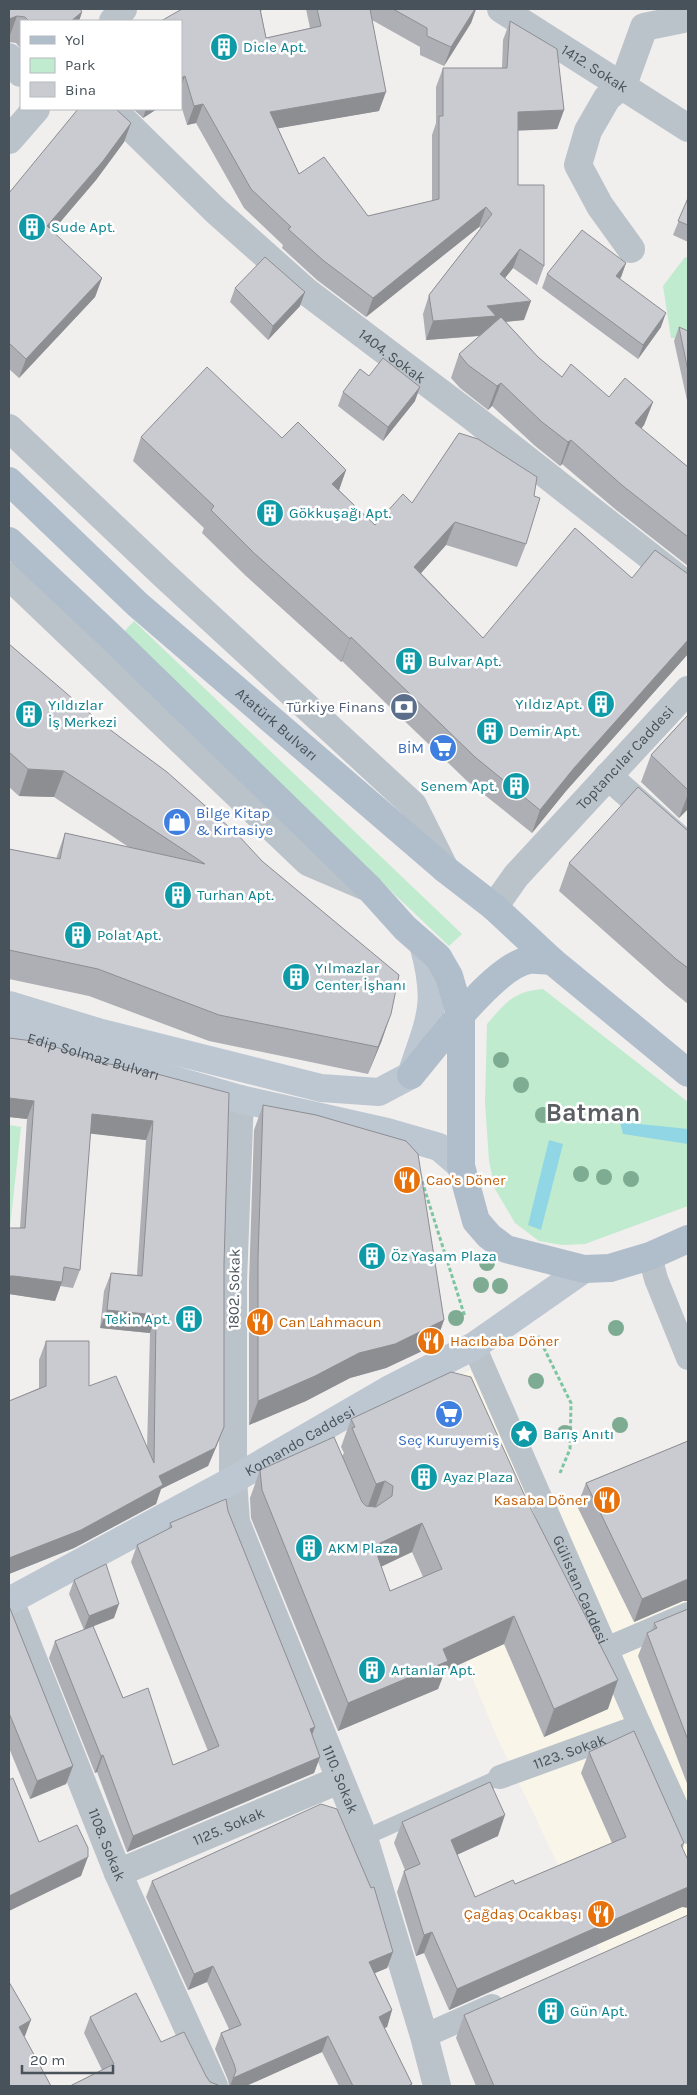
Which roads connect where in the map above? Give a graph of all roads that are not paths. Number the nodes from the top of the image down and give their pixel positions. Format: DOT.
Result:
graph roads {
  1 [pos="124,9"];
  2 [pos="501,9"];
  3 [pos="642,18"];
  4 [pos="688,18"];
  5 [pos="114,20"];
  6 [pos="9,57"];
  7 [pos="20,72"];
  8 [pos="623,85"];
  9 [pos="35,110"];
  10 [pos="113,110"];
  11 [pos="688,128"];
  12 [pos="9,140"];
  13 [pos="631,249"];
  14 [pos="9,428"];
  15 [pos="9,481"];
  16 [pos="9,540"];
  17 [pos="9,576"];
  18 [pos="688,586"];
  19 [pos="688,690"];
  20 [pos="608,776"];
  21 [pos="688,847"];
  22 [pos="445,869"];
  23 [pos="369,888"];
  24 [pos="494,907"];
  25 [pos="423,944"];
  26 [pos="552,961"];
  27 [pos="9,1005"];
  28 [pos="461,1017"];
  29 [pos="9,1032"];
  30 [pos="688,1072"];
  31 [pos="411,1075"];
  32 [pos="240,1099"];
  33 [pos="460,1166"];
  34 [pos="688,1239"];
  35 [pos="650,1256"];
  36 [pos="584,1269"];
  37 [pos="474,1346"];
  38 [pos="688,1358"];
  39 [pos="233,1480"];
  40 [pos="9,1601"];
  41 [pos="688,1614"];
  42 [pos="606,1649"];
  43 [pos="640,1726"];
  44 [pos="500,1777"];
  45 [pos="339,1780"];
  46 [pos="688,1832"];
  47 [pos="364,1838"];
  48 [pos="118,1873"];
  49 [pos="514,1996"];
  50 [pos="424,2036"];
  51 [pos="214,2086"];
  52 [pos="436,2086"];
  1 -- 5 [label="street"];
  2 -- 8 [label="street, 1412. Sokak"];
  3 -- 4 [label="street"];
  3 -- 8 [label="street"];
  6 -- 7 [label="street"];
  8 -- 11 [label="street, 1412. Sokak"];
  8 -- 13 [label="street"];
  9 -- 12 [label="street"];
  10 -- 18 [label="street, 1404. Sokak"];
  14 -- 22 [label="street"];
  15 -- 22 [label="main road, Atatürk Bulvarı"];
  16 -- 23 [label="main road"];
  17 -- 23 [label="street"];
  19 -- 20 [label="street, Toptancılar Caddesi"];
  20 -- 21 [label="street"];
  20 -- 24 [label="street, Toptancılar Caddesi"];
  22 -- 24 [label="main road, Atatürk Bulvarı"];
  23 -- 25 [label="main road"];
  24 -- 26 [label="main road, Atatürk Bulvarı"];
  25 -- 28 [label="main road"];
  25 -- 31 [label="main road"];
  26 -- 28 [label="main road"];
  26 -- 30 [label="main road, Atatürk Bulvarı"];
  27 -- 31 [label="main road, Edip Solmaz Bulvarı"];
  28 -- 31 [label="main road"];
  28 -- 33 [label="main road"];
  29 -- 32 [label="main road, Edip Solmaz Bulvarı"];
  32 -- 33 [label="main road, Edip Solmaz Bulvarı"];
  32 -- 39 [label="street, 1802. Sokak"];
  33 -- 36 [label="main road"];
  34 -- 35 [label="main road"];
  35 -- 36 [label="main road"];
  35 -- 38 [label="street"];
  36 -- 37 [label="main road, Komando Caddesi"];
  37 -- 39 [label="main road, Komando Caddesi"];
  37 -- 42 [label="street, Gülistan Caddesi"];
  39 -- 40 [label="main road, Komando Caddesi"];
  39 -- 45 [label="street, 1110. Sokak"];
  40 -- 48 [label="street, 1108. Sokak"];
  41 -- 42 [label="street"];
  42 -- 43 [label="street, Gülistan Caddesi"];
  43 -- 44 [label="street, 1123. Sokak"];
  43 -- 46 [label="street, Gülistan Caddesi"];
  44 -- 47 [label="lane"];
  45 -- 47 [label="street, 1110. Sokak"];
  45 -- 48 [label="street, 1125. Sokak"];
  47 -- 50 [label="street, 1110. Sokak"];
  48 -- 51 [label="street, 1108. Sokak"];
  49 -- 50 [label="street"];
  50 -- 52 [label="street, 1110. Sokak"];
}
